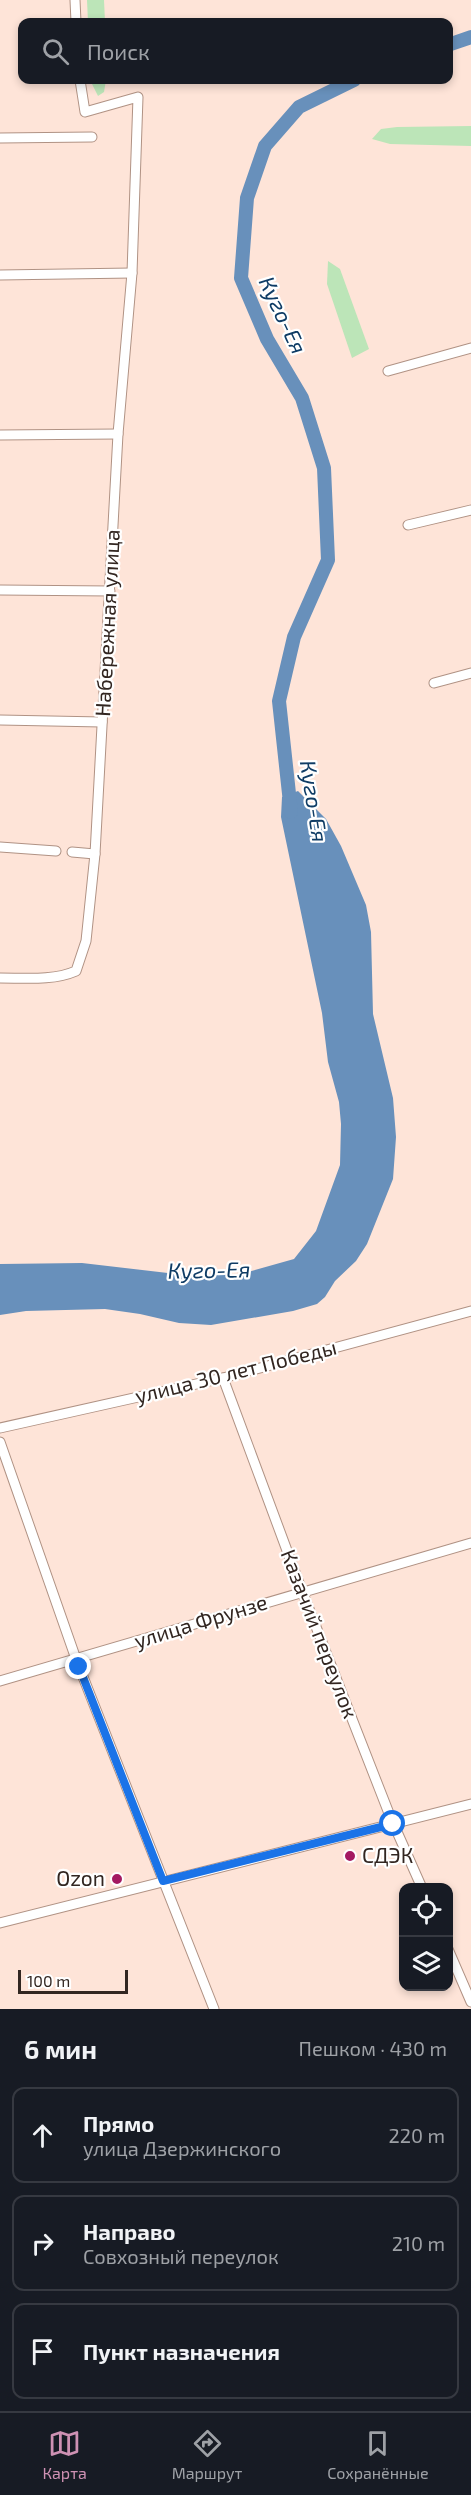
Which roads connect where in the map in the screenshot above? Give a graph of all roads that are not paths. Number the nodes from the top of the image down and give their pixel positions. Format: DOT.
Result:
graph roads {
  1 [pos="75,0"];
  2 [pos="76,18"];
  3 [pos="81,84"];
  4 [pos="92,137"];
  5 [pos="0,138"];
  6 [pos="132,273"];
  7 [pos="0,275"];
  8 [pos="471,348"];
  9 [pos="388,371"];
  10 [pos="118,434"];
  11 [pos="0,435"];
  12 [pos="471,510"];
  13 [pos="408,525"];
  14 [pos="0,590"];
  15 [pos="110,591"];
  16 [pos="471,673"];
  17 [pos="434,683"];
  18 [pos="0,720"];
  19 [pos="102,722"];
  20 [pos="0,847"];
  21 [pos="56,850"];
  22 [pos="72,852"];
  23 [pos="95,854"];
  24 [pos="0,978"];
  25 [pos="471,1311"];
  26 [pos="223,1378"];
  27 [pos="0,1428"];
  28 [pos="0,1442"];
  29 [pos="471,1543"];
  30 [pos="302,1591"];
  31 [pos="76,1659"];
  32 [pos="0,1681"];
  33 [pos="471,1804"];
  34 [pos="393,1824"];
  35 [pos="163,1881"];
  36 [pos="420,1883"];
  37 [pos="0,1923"];
  38 [pos="453,1961"];
  39 [pos="471,2002"];
  40 [pos="214,2009"];
  1 -- 2 [label="street"];
  3 -- 6 [label="street, Набережная улица"];
  4 -- 5 [label="street"];
  6 -- 7 [label="street"];
  6 -- 10 [label="street, Набережная улица"];
  8 -- 9 [label="street"];
  10 -- 11 [label="street"];
  10 -- 15 [label="street, Набережная улица"];
  12 -- 13 [label="street"];
  14 -- 15 [label="street"];
  15 -- 19 [label="street, Набережная улица"];
  16 -- 17 [label="street"];
  18 -- 19 [label="street"];
  19 -- 23 [label="street, Набережная улица"];
  20 -- 21 [label="street"];
  22 -- 23 [label="street"];
  23 -- 24 [label="street, Набережная улица"];
  25 -- 26 [label="street, улица 30 лет Победы"];
  26 -- 27 [label="street, улица 30 лет Победы"];
  26 -- 30 [label="street, Казачий переулок"];
  28 -- 31 [label="street"];
  29 -- 30 [label="street, улица Фрунзе"];
  30 -- 31 [label="street, улица Фрунзе"];
  30 -- 34 [label="street, Казачий переулок"];
  31 -- 32 [label="street, улица Фрунзе"];
  31 -- 35 [label="street"];
  33 -- 34 [label="street"];
  34 -- 35 [label="street"];
  34 -- 36 [label="street, Казачий переулок"];
  35 -- 37 [label="street"];
  35 -- 40 [label="street"];
  38 -- 39 [label="street"];
}
